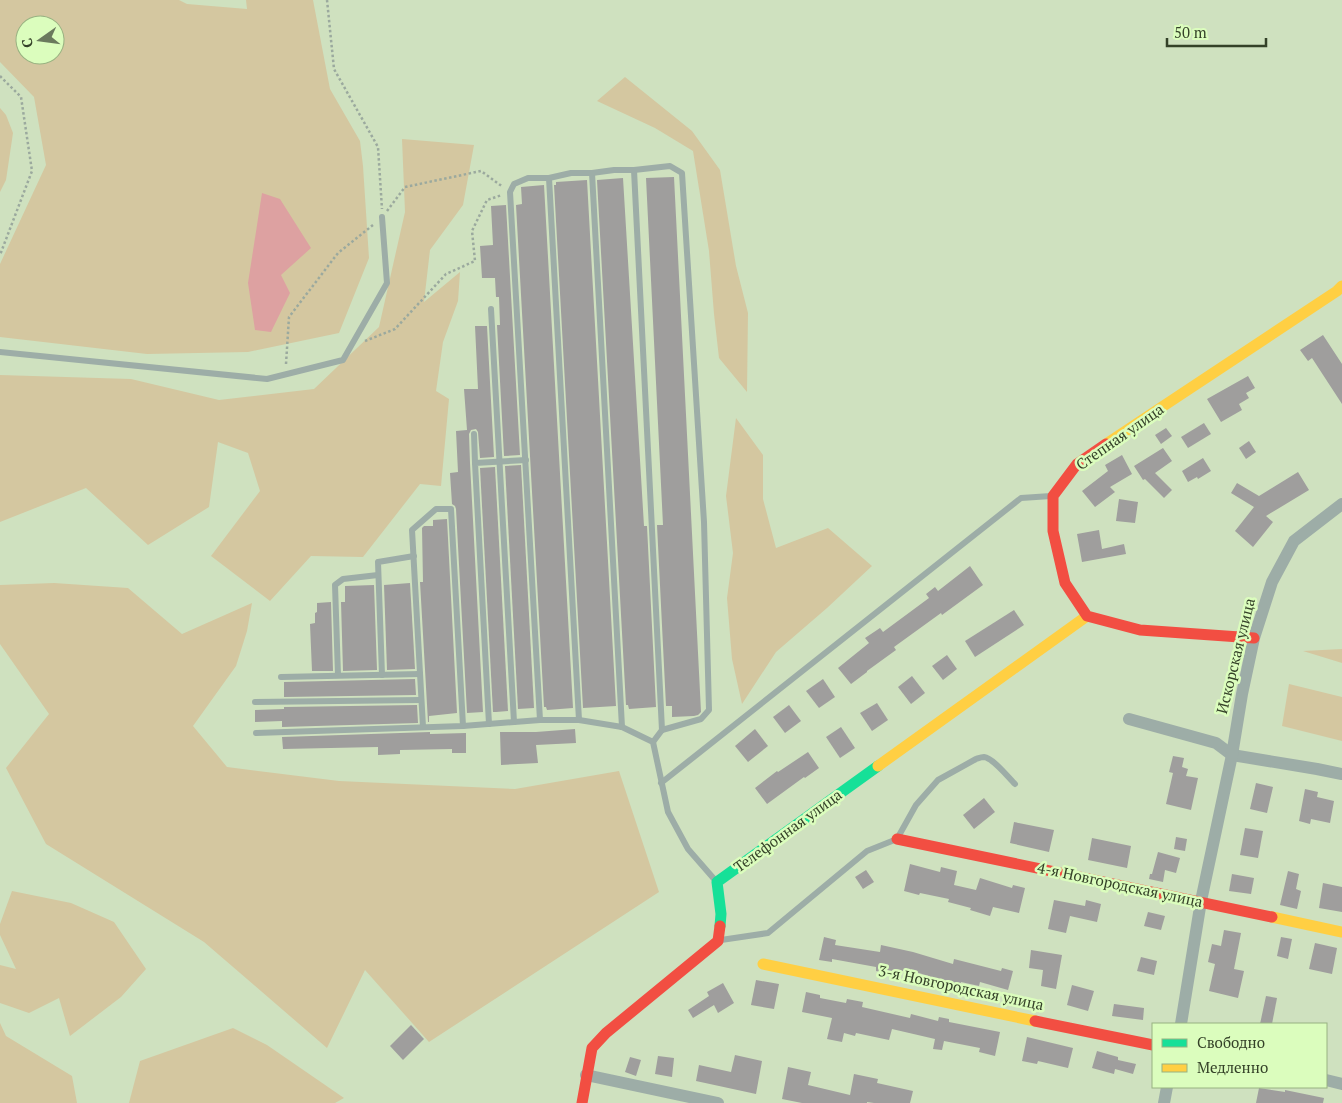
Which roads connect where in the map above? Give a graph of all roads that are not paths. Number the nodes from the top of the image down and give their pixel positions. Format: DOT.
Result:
graph roads {
  1 [pos="634,170"];
  2 [pos="592,173"];
  3 [pos="550,178"];
  4 [pos="382,217"];
  5 [pos="1340,292"];
  6 [pos="491,309"];
  7 [pos="0,352"];
  8 [pos="474,434"];
  9 [pos="526,460"];
  10 [pos="499,462"];
  11 [pos="475,463"];
  12 [pos="1052,496"];
  13 [pos="1342,504"];
  14 [pos="414,556"];
  15 [pos="378,575"];
  16 [pos="1087,616"];
  17 [pos="1254,638"];
  18 [pos="420,674"];
  19 [pos="382,675"];
  20 [pos="281,676"];
  21 [pos="338,676"];
  22 [pos="422,700"];
  23 [pos="255,702"];
  24 [pos="1129,719"];
  25 [pos="540,720"];
  26 [pos="579,720"];
  27 [pos="514,722"];
  28 [pos="489,724"];
  29 [pos="463,726"];
  30 [pos="423,727"];
  31 [pos="622,727"];
  32 [pos="662,730"];
  33 [pos="256,733"];
  34 [pos="652,742"];
  35 [pos="1232,755"];
  36 [pos="1342,774"];
  37 [pos="661,783"];
  38 [pos="1015,784"];
  39 [pos="897,839"];
  40 [pos="718,882"];
  41 [pos="1201,901"];
  42 [pos="1342,932"];
  43 [pos="718,941"];
  44 [pos="763,964"];
  45 [pos="1180,1023"];
  46 [pos="1152,1044"];
  47 [pos="586,1075"];
  48 [pos="1327,1080"];
  49 [pos="1342,1084"];
  50 [pos="1168,1088"];
  51 [pos="582,1103"];
  52 [pos="718,1103"];
  53 [pos="1164,1103"];
  1 -- 2 [label="lane"];
  1 -- 32 [label="lane"];
  1 -- 32 [label="lane"];
  2 -- 3 [label="lane"];
  2 -- 31 [label="lane"];
  3 -- 9 [label="lane"];
  3 -- 26 [label="lane"];
  4 -- 7 [label="lane"];
  5 -- 12 [label="street, Степная улица"];
  6 -- 10 [label="lane"];
  8 -- 11 [label="lane"];
  9 -- 10 [label="lane"];
  9 -- 25 [label="lane"];
  10 -- 11 [label="lane"];
  10 -- 27 [label="lane"];
  11 -- 28 [label="lane"];
  12 -- 16 [label="street"];
  12 -- 37 [label="lane"];
  13 -- 17 [label="street, Искорская улица"];
  14 -- 15 [label="lane"];
  14 -- 18 [label="lane"];
  14 -- 29 [label="lane"];
  15 -- 19 [label="lane"];
  15 -- 21 [label="lane"];
  16 -- 17 [label="street"];
  16 -- 40 [label="street, Телефонная улица"];
  17 -- 35 [label="street, Искорская улица"];
  18 -- 19 [label="lane"];
  18 -- 22 [label="lane"];
  19 -- 21 [label="lane"];
  20 -- 21 [label="lane"];
  22 -- 23 [label="lane"];
  22 -- 30 [label="lane"];
  24 -- 35 [label="street"];
  25 -- 26 [label="lane"];
  25 -- 27 [label="lane"];
  26 -- 31 [label="lane"];
  27 -- 28 [label="lane"];
  28 -- 29 [label="lane"];
  29 -- 30 [label="lane"];
  30 -- 33 [label="lane"];
  31 -- 34 [label="lane"];
  32 -- 34 [label="lane"];
  34 -- 37 [label="lane"];
  35 -- 36 [label="street"];
  35 -- 41 [label="street, Искорская улица"];
  37 -- 40 [label="lane"];
  38 -- 39 [label="lane"];
  39 -- 41 [label="street, 4-я Новгородская улица"];
  39 -- 43 [label="lane"];
  40 -- 43 [label="street"];
  41 -- 42 [label="street, 4-я Новгородская улица"];
  41 -- 45 [label="street, Искорская улица"];
  43 -- 47 [label="street"];
  44 -- 46 [label="street, 3-я Новгородская улица"];
  47 -- 51 [label="street"];
  47 -- 52 [label="street"];
  48 -- 49 [label="street"];
  50 -- 53 [label="street"];
}
